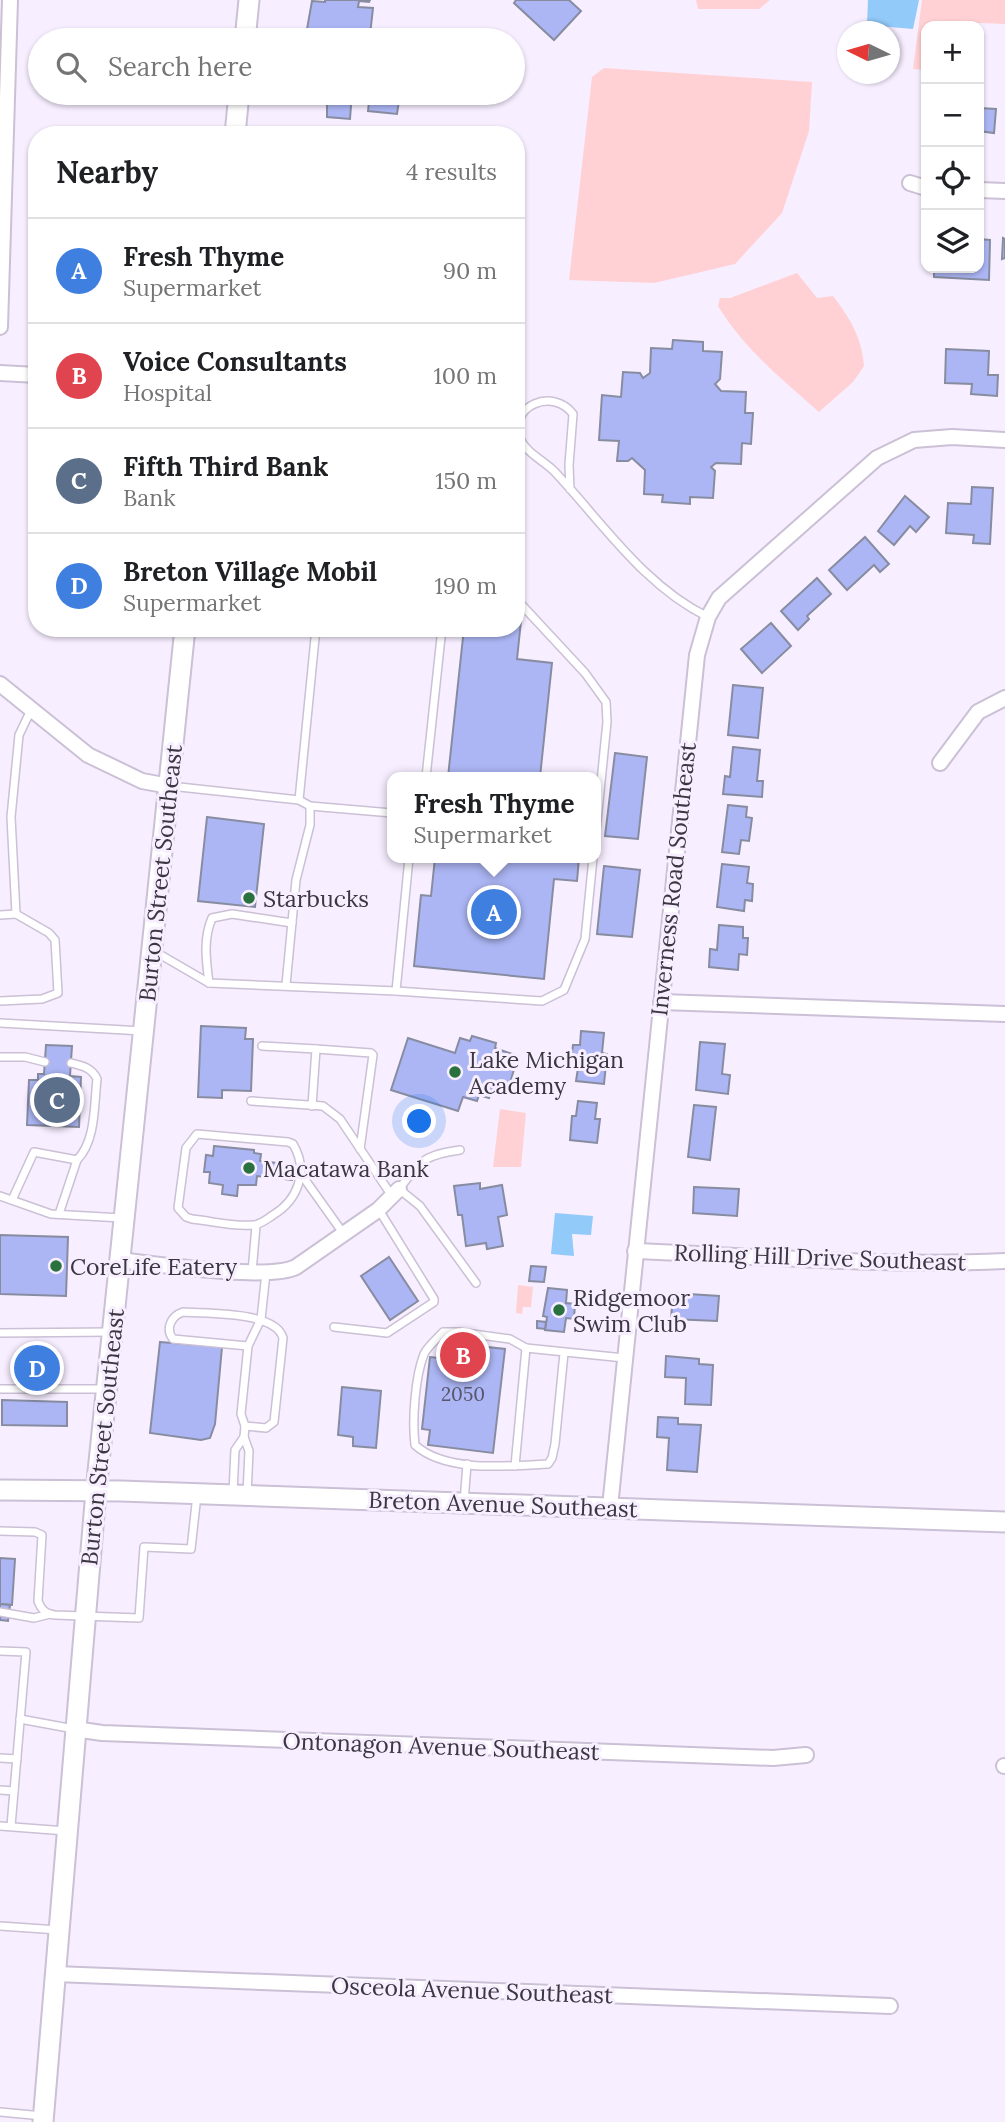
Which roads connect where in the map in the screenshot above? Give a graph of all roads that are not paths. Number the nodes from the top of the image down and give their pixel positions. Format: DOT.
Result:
graph roads {
  1 [pos="10,0"];
  2 [pos="249,0"];
  3 [pos="246,28"];
  4 [pos="238,105"];
  5 [pos="236,126"];
  6 [pos="909,183"];
  7 [pos="921,187"];
  8 [pos="984,190"];
  9 [pos="1005,191"];
  10 [pos="0,327"];
  11 [pos="0,373"];
  12 [pos="28,375"];
  13 [pos="525,411"];
  14 [pos="1005,440"];
  15 [pos="525,445"];
  16 [pos="570,489"];
  17 [pos="525,611"];
  18 [pos="708,617"];
  19 [pos="184,637"];
  20 [pos="315,637"];
  21 [pos="441,637"];
  22 [pos="0,684"];
  23 [pos="1005,698"];
  24 [pos="31,709"];
  25 [pos="940,763"];
  26 [pos="427,772"];
  27 [pos="601,781"];
  28 [pos="169,786"];
  29 [pos="299,800"];
  30 [pos="310,806"];
  31 [pos="387,812"];
  32 [pos="409,863"];
  33 [pos="593,863"];
  34 [pos="16,914"];
  35 [pos="0,915"];
  36 [pos="292,923"];
  37 [pos="153,950"];
  38 [pos="209,982"];
  39 [pos="286,985"];
  40 [pos="396,991"];
  41 [pos="0,1001"];
  42 [pos="661,1002"];
  43 [pos="1005,1014"];
  44 [pos="0,1023"];
  45 [pos="144,1031"];
  46 [pos="262,1046"];
  47 [pos="316,1049"];
  48 [pos="0,1057"];
  49 [pos="45,1062"];
  50 [pos="71,1063"];
  51 [pos="251,1101"];
  52 [pos="313,1106"];
  53 [pos="360,1149"];
  54 [pos="460,1150"];
  55 [pos="77,1160"];
  56 [pos="301,1174"];
  57 [pos="395,1192"];
  58 [pos="0,1196"];
  59 [pos="12,1200"];
  60 [pos="378,1210"];
  61 [pos="59,1214"];
  62 [pos="125,1219"];
  63 [pos="256,1226"];
  64 [pos="344,1234"];
  65 [pos="635,1251"];
  66 [pos="120,1260"];
  67 [pos="1005,1261"];
  68 [pos="259,1273"];
  69 [pos="476,1283"];
  70 [pos="261,1319"];
  71 [pos="334,1327"];
  72 [pos="112,1332"];
  73 [pos="0,1333"];
  74 [pos="248,1346"];
  75 [pos="526,1348"];
  76 [pos="564,1353"];
  77 [pos="624,1359"];
  78 [pos="0,1389"];
  79 [pos="107,1389"];
  80 [pos="245,1426"];
  81 [pos="244,1437"];
  82 [pos="467,1464"];
  83 [pos="516,1466"];
  84 [pos="0,1490"];
  85 [pos="96,1491"];
  86 [pos="197,1494"];
  87 [pos="240,1496"];
  88 [pos="463,1504"];
  89 [pos="610,1507"];
  90 [pos="1005,1522"];
  91 [pos="0,1531"];
  92 [pos="0,1612"];
  93 [pos="50,1614"];
  94 [pos="86,1616"];
  95 [pos="0,1651"];
  96 [pos="20,1719"];
  97 [pos="75,1729"];
  98 [pos="806,1755"];
  99 [pos="0,1758"];
  100 [pos="17,1759"];
  101 [pos="0,1790"];
  102 [pos="14,1791"];
  103 [pos="0,1826"];
  104 [pos="11,1826"];
  105 [pos="67,1831"];
  106 [pos="0,1926"];
  107 [pos="59,1930"];
  108 [pos="55,1974"];
  109 [pos="890,2006"];
  110 [pos="0,2112"];
  111 [pos="43,2119"];
  1 -- 10 [label="street"];
  2 -- 3 [label="main road"];
  4 -- 5 [label="main road"];
  6 -- 7 [label="street"];
  8 -- 9 [label="street"];
  11 -- 12 [label="street"];
  13 -- 16 [label="lane"];
  14 -- 18 [label="street, Inverness Road Southeast"];
  15 -- 16 [label="lane"];
  16 -- 18 [label="lane"];
  17 -- 27 [label="lane"];
  18 -- 42 [label="street, Inverness Road Southeast"];
  19 -- 28 [label="main road, Burton Street Southeast"];
  20 -- 29 [label="lane"];
  21 -- 26 [label="lane"];
  22 -- 24 [label="street"];
  23 -- 25 [label="street"];
  24 -- 28 [label="street"];
  24 -- 34 [label="lane"];
  28 -- 29 [label="lane"];
  28 -- 37 [label="main road, Burton Street Southeast"];
  29 -- 30 [label="lane"];
  30 -- 31 [label="lane"];
  30 -- 36 [label="lane"];
  32 -- 40 [label="lane"];
  33 -- 40 [label="lane"];
  34 -- 35 [label="lane"];
  34 -- 41 [label="lane"];
  36 -- 38 [label="lane"];
  36 -- 39 [label="lane"];
  37 -- 38 [label="lane"];
  37 -- 45 [label="main road, Burton Street Southeast"];
  38 -- 39 [label="lane"];
  39 -- 40 [label="lane"];
  42 -- 43 [label="street"];
  42 -- 65 [label="street, Inverness Road Southeast"];
  44 -- 45 [label="lane"];
  45 -- 62 [label="main road, Burton Street Southeast"];
  46 -- 47 [label="lane"];
  47 -- 52 [label="lane"];
  47 -- 53 [label="lane"];
  48 -- 49 [label="lane"];
  50 -- 55 [label="lane"];
  51 -- 52 [label="lane"];
  52 -- 53 [label="lane"];
  53 -- 57 [label="lane"];
  54 -- 57 [label="lane"];
  55 -- 59 [label="lane"];
  55 -- 61 [label="lane"];
  56 -- 63 [label="lane"];
  56 -- 63 [label="lane"];
  56 -- 64 [label="lane"];
  57 -- 60 [label="street"];
  57 -- 69 [label="lane"];
  58 -- 59 [label="lane"];
  59 -- 61 [label="lane"];
  60 -- 64 [label="street"];
  60 -- 71 [label="lane"];
  61 -- 62 [label="lane"];
  62 -- 66 [label="main road, Burton Street Southeast"];
  63 -- 68 [label="lane"];
  64 -- 68 [label="street"];
  65 -- 67 [label="street, Rolling Hill Drive Southeast"];
  65 -- 77 [label="street, Inverness Road Southeast"];
  66 -- 68 [label="street"];
  66 -- 72 [label="main road, Burton Street Southeast"];
  68 -- 70 [label="lane"];
  70 -- 74 [label="lane"];
  70 -- 74 [label="lane"];
  70 -- 80 [label="lane"];
  72 -- 73 [label="lane"];
  72 -- 79 [label="main road, Burton Street Southeast"];
  74 -- 80 [label="lane"];
  75 -- 76 [label="lane"];
  75 -- 82 [label="lane"];
  75 -- 83 [label="lane"];
  76 -- 77 [label="lane"];
  76 -- 83 [label="lane"];
  77 -- 89 [label="street, Inverness Road Southeast"];
  78 -- 79 [label="lane"];
  79 -- 85 [label="main road, Burton Street Southeast"];
  80 -- 81 [label="lane"];
  81 -- 87 [label="lane"];
  81 -- 87 [label="lane"];
  82 -- 83 [label="lane"];
  82 -- 88 [label="lane"];
  84 -- 85 [label="main road, Breton Avenue Southeast"];
  85 -- 86 [label="main road, Breton Avenue Southeast"];
  85 -- 94 [label="main road, Burton Street Southeast"];
  86 -- 87 [label="main road, Breton Avenue Southeast"];
  86 -- 94 [label="lane"];
  87 -- 88 [label="main road, Breton Avenue Southeast"];
  88 -- 89 [label="main road, Breton Avenue Southeast"];
  89 -- 90 [label="main road, Breton Avenue Southeast"];
  91 -- 93 [label="lane"];
  92 -- 93 [label="lane"];
  93 -- 94 [label="lane"];
  94 -- 97 [label="main road, Burton Street Southeast"];
  95 -- 96 [label="lane"];
  96 -- 97 [label="lane"];
  96 -- 100 [label="lane"];
  97 -- 98 [label="street, Ontonagon Avenue Southeast"];
  97 -- 105 [label="main road, Burton Street Southeast"];
  99 -- 100 [label="lane"];
  100 -- 102 [label="lane"];
  101 -- 102 [label="lane"];
  102 -- 104 [label="lane"];
  103 -- 104 [label="lane"];
  104 -- 105 [label="lane"];
  105 -- 107 [label="main road, Burton Street Southeast"];
  106 -- 107 [label="lane"];
  107 -- 108 [label="main road, Burton Street Southeast"];
  108 -- 109 [label="street, Osceola Avenue Southeast"];
  108 -- 111 [label="main road, Burton Street Southeast"];
  110 -- 111 [label="lane"];
}
